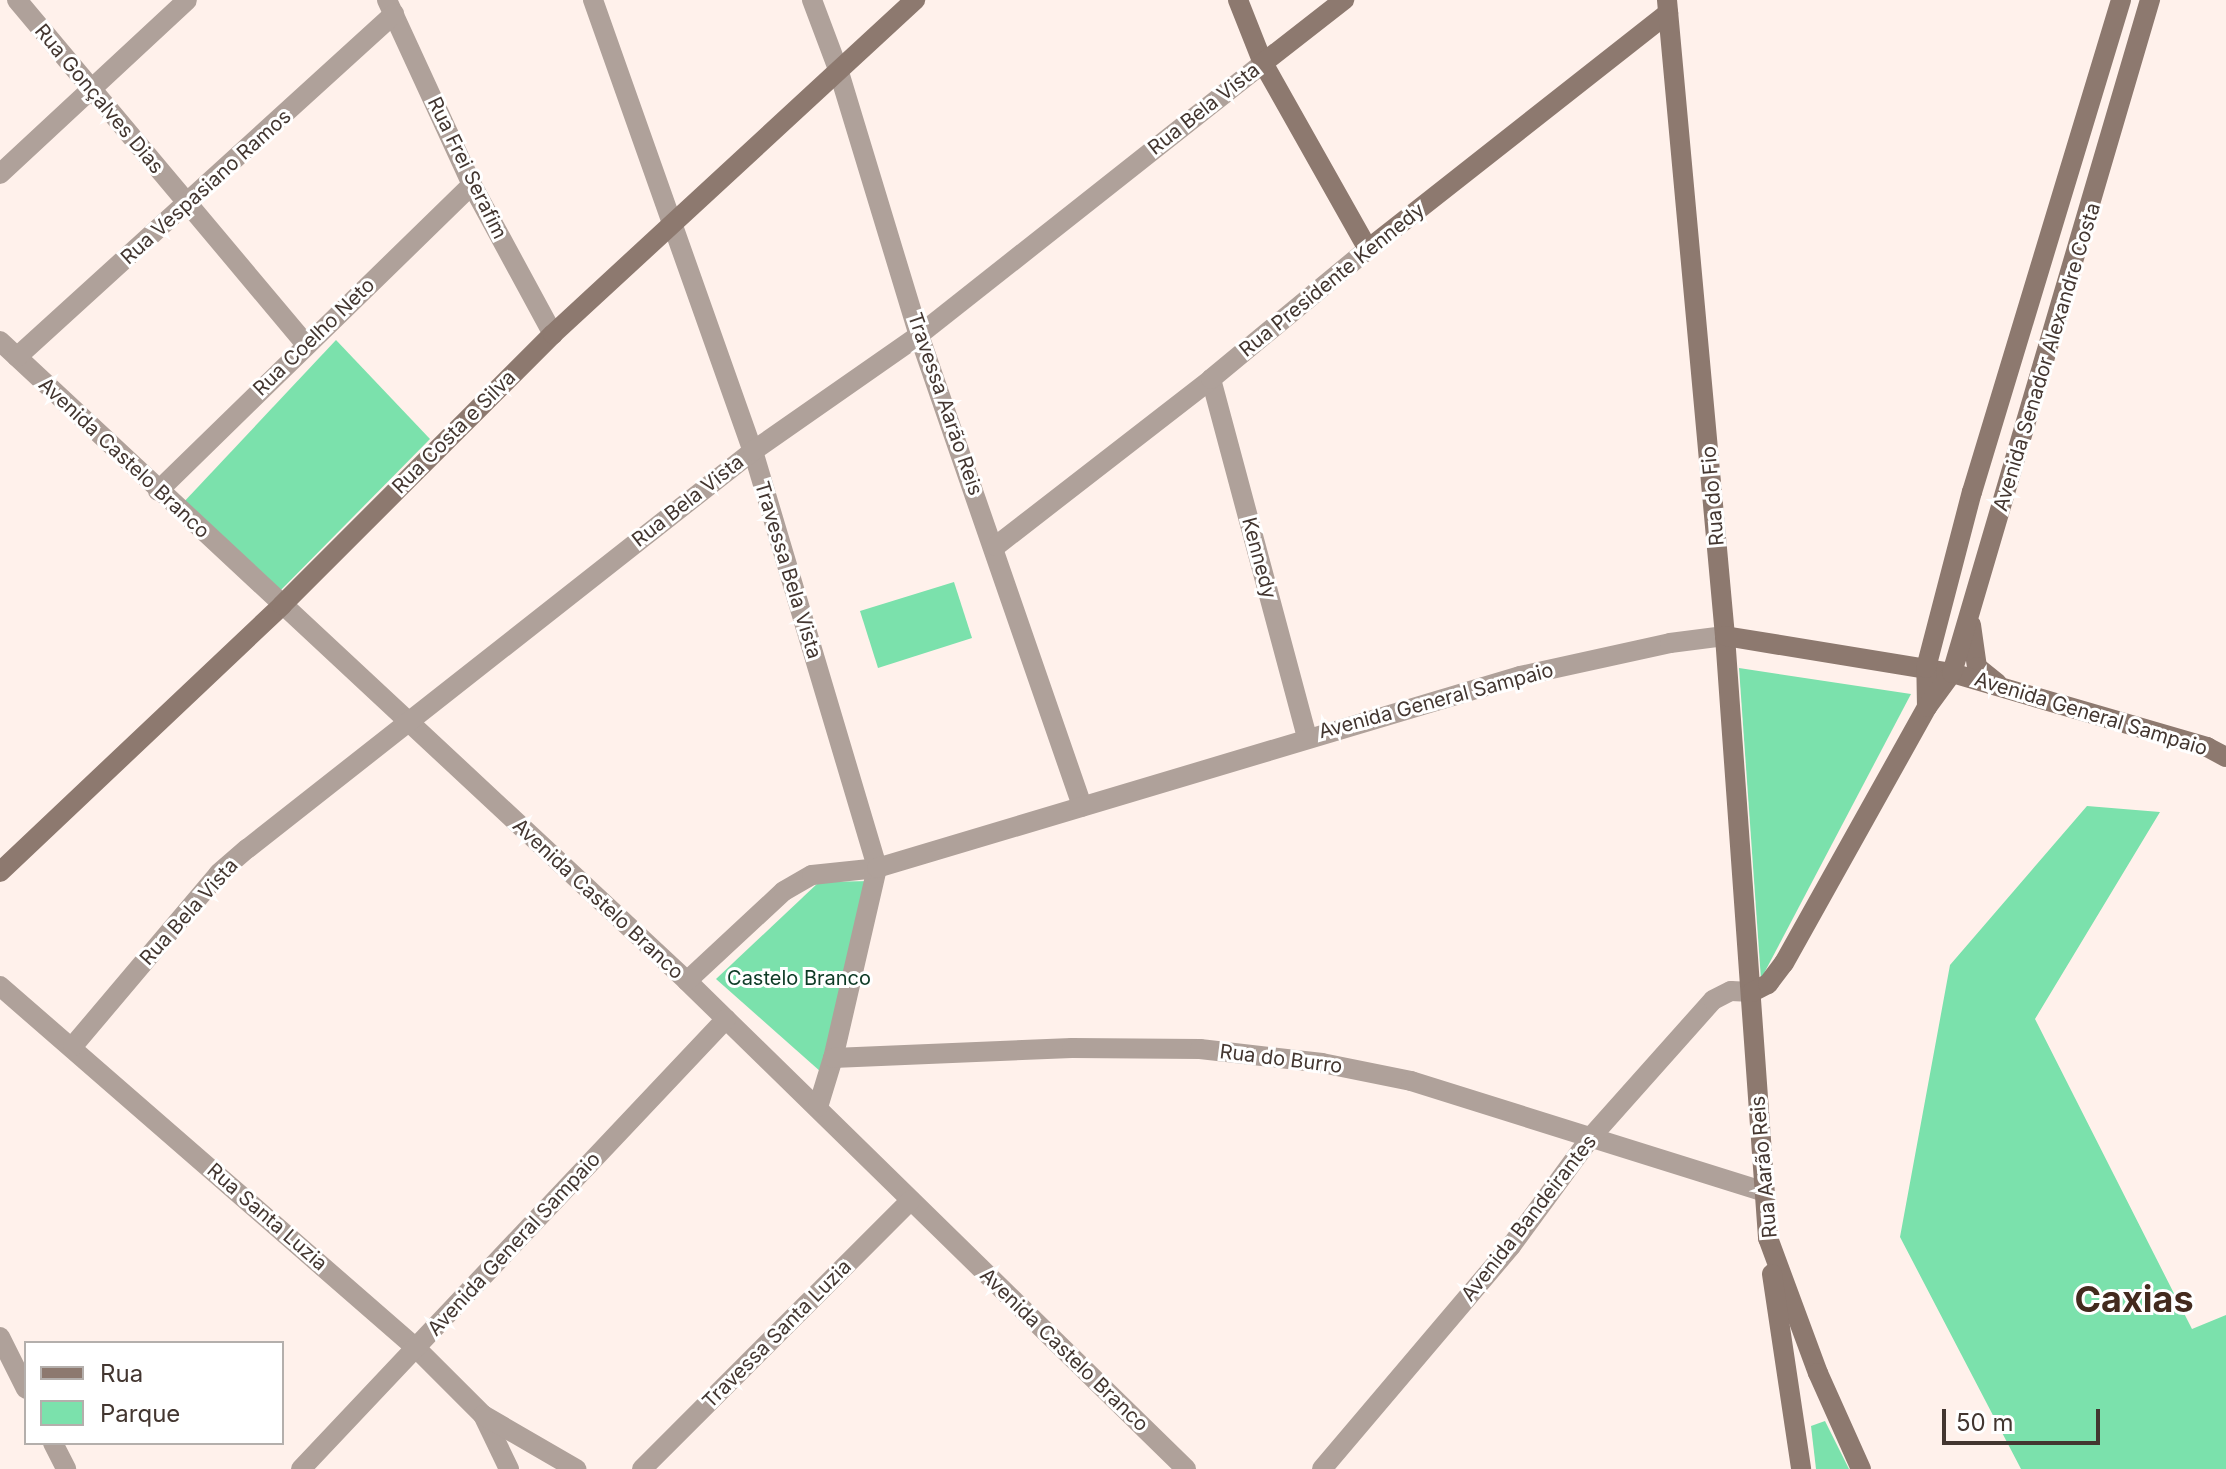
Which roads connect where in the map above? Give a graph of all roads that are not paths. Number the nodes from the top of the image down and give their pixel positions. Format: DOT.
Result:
graph roads {
  1 [pos="17,0"];
  2 [pos="187,0"];
  3 [pos="593,0"];
  4 [pos="812,0"];
  5 [pos="915,0"];
  6 [pos="1238,0"];
  7 [pos="1344,0"];
  8 [pos="2121,0"];
  9 [pos="2150,0"];
  10 [pos="1667,6"];
  11 [pos="391,7"];
  12 [pos="1263,63"];
  13 [pos="838,69"];
  14 [pos="89,91"];
  15 [pos="2085,120"];
  16 [pos="2115,130"];
  17 [pos="2073,160"];
  18 [pos="2102,171"];
  19 [pos="0,174"];
  20 [pos="472,185"];
  21 [pos="187,206"];
  22 [pos="673,226"];
  23 [pos="1368,249"];
  24 [pos="553,334"];
  25 [pos="919,335"];
  26 [pos="0,341"];
  27 [pos="306,344"];
  28 [pos="17,357"];
  29 [pos="1211,379"];
  30 [pos="753,451"];
  31 [pos="158,491"];
  32 [pos="996,546"];
  33 [pos="282,605"];
  34 [pos="1971,610"];
  35 [pos="1725,636"];
  36 [pos="1926,668"];
  37 [pos="1952,673"];
  38 [pos="2000,685"];
  39 [pos="1927,707"];
  40 [pos="407,721"];
  41 [pos="1307,737"];
  42 [pos="2226,757"];
  43 [pos="1082,807"];
  44 [pos="877,868"];
  45 [pos="0,872"];
  46 [pos="687,981"];
  47 [pos="0,986"];
  48 [pos="1752,992"];
  49 [pos="726,1019"];
  50 [pos="73,1046"];
  51 [pos="833,1058"];
  52 [pos="818,1107"];
  53 [pos="1591,1137"];
  54 [pos="1763,1191"];
  55 [pos="911,1200"];
  56 [pos="1768,1238"];
  57 [pos="0,1337"];
  58 [pos="416,1348"];
  59 [pos="24,1385"];
  60 [pos="483,1415"];
  61 [pos="54,1445"];
  62 [pos="66,1469"];
  63 [pos="301,1469"];
  64 [pos="509,1469"];
  65 [pos="576,1469"];
  66 [pos="642,1469"];
  67 [pos="1186,1469"];
  68 [pos="1322,1469"];
  69 [pos="1801,1469"];
  70 [pos="1861,1469"];
  1 -- 14 [label="street, Rua Gonçalves Dias"];
  2 -- 14 [label="street"];
  3 -- 22 [label="street, Travessa Bela Vista"];
  4 -- 13 [label="street, Travessa Aarão Reis"];
  5 -- 13 [label="street, Rua Costa e Silva"];
  6 -- 12 [label="street"];
  7 -- 12 [label="street, Rua Bela Vista"];
  8 -- 15 [label="street, Avenida Senador Alexandre Costa"];
  9 -- 16 [label="street, Avenida Senador Alexandre Costa"];
  10 -- 23 [label="street, Rua Presidente Kennedy"];
  10 -- 35 [label="street, Rua do Fio"];
  11 -- 20 [label="street, Rua Frei Serafim"];
  11 -- 21 [label="street, Rua Vespasiano Ramos"];
  12 -- 23 [label="street"];
  12 -- 25 [label="street, Rua Bela Vista"];
  13 -- 22 [label="street, Rua Costa e Silva"];
  13 -- 25 [label="street, Travessa Aarão Reis"];
  14 -- 19 [label="street"];
  14 -- 21 [label="street, Rua Gonçalves Dias"];
  15 -- 16 [label="street"];
  15 -- 17 [label="street, Avenida Senador Alexandre Costa"];
  16 -- 18 [label="street, Avenida Senador Alexandre Costa"];
  17 -- 18 [label="street"];
  17 -- 36 [label="street, Avenida Senador Alexandre Costa"];
  18 -- 34 [label="street, Avenida Senador Alexandre Costa"];
  20 -- 24 [label="street, Rua Frei Serafim"];
  20 -- 27 [label="street, Rua Coelho Neto"];
  21 -- 27 [label="street, Rua Gonçalves Dias"];
  21 -- 28 [label="street, Rua Vespasiano Ramos"];
  22 -- 24 [label="street, Rua Costa e Silva"];
  22 -- 30 [label="street, Travessa Bela Vista"];
  23 -- 29 [label="street, Rua Presidente Kennedy"];
  24 -- 33 [label="street, Rua Costa e Silva"];
  25 -- 30 [label="street, Rua Bela Vista"];
  25 -- 32 [label="street, Travessa Aarão Reis"];
  26 -- 28 [label="street, Avenida Castelo Branco"];
  27 -- 31 [label="street, Rua Coelho Neto"];
  28 -- 31 [label="street, Avenida Castelo Branco"];
  29 -- 32 [label="street, Rua Presidente Kennedy"];
  29 -- 41 [label="street, Kennedy"];
  30 -- 40 [label="street, Rua Bela Vista"];
  30 -- 44 [label="street, Travessa Bela Vista"];
  31 -- 33 [label="street, Avenida Castelo Branco"];
  32 -- 43 [label="street, Travessa Aarão Reis"];
  33 -- 40 [label="street, Avenida Castelo Branco"];
  33 -- 45 [label="street, Rua Costa e Silva"];
  34 -- 37 [label="street, Avenida Senador Alexandre Costa"];
  34 -- 38 [label="street"];
  35 -- 36 [label="street, Avenida General Sampaio"];
  35 -- 41 [label="street, Avenida General Sampaio"];
  35 -- 48 [label="street, Rua do Fio"];
  36 -- 37 [label="street, Avenida General Sampaio"];
  36 -- 39 [label="street, Avenida Senador Alexandre Costa"];
  37 -- 38 [label="street, Avenida General Sampaio"];
  37 -- 39 [label="street, Avenida Senador Alexandre Costa"];
  38 -- 42 [label="street, Avenida General Sampaio"];
  39 -- 48 [label="street, Avenida Senador Alexandre Costa"];
  40 -- 46 [label="street, Avenida Castelo Branco"];
  40 -- 50 [label="street, Rua Bela Vista"];
  41 -- 43 [label="street, Avenida General Sampaio"];
  43 -- 44 [label="street, Avenida General Sampaio"];
  44 -- 46 [label="street, Avenida General Sampaio"];
  44 -- 51 [label="street, Travessa Bela Vista"];
  46 -- 49 [label="street, Avenida Castelo Branco"];
  47 -- 50 [label="street, Rua Santa Luzia"];
  48 -- 53 [label="street, Avenida Bandeirantes"];
  48 -- 54 [label="street, Rua Aarão Reis"];
  49 -- 52 [label="street, Avenida Castelo Branco"];
  49 -- 58 [label="street, Avenida General Sampaio"];
  50 -- 58 [label="street, Rua Santa Luzia"];
  51 -- 52 [label="street"];
  51 -- 53 [label="street, Rua do Burro"];
  52 -- 55 [label="street, Avenida Castelo Branco"];
  53 -- 54 [label="street, Rua do Burro"];
  53 -- 68 [label="street, Avenida Bandeirantes"];
  54 -- 56 [label="street, Rua Aarão Reis"];
  55 -- 66 [label="street, Travessa Santa Luzia"];
  55 -- 67 [label="street, Avenida Castelo Branco"];
  56 -- 69 [label="street"];
  56 -- 70 [label="street, Rua Aarão Reis"];
  57 -- 59 [label="street"];
  58 -- 60 [label="street, Rua Santa Luzia"];
  58 -- 63 [label="street, Avenida General Sampaio"];
  60 -- 64 [label="street, Rua Santa Luzia"];
  60 -- 65 [label="street"];
  61 -- 62 [label="street"];
}
